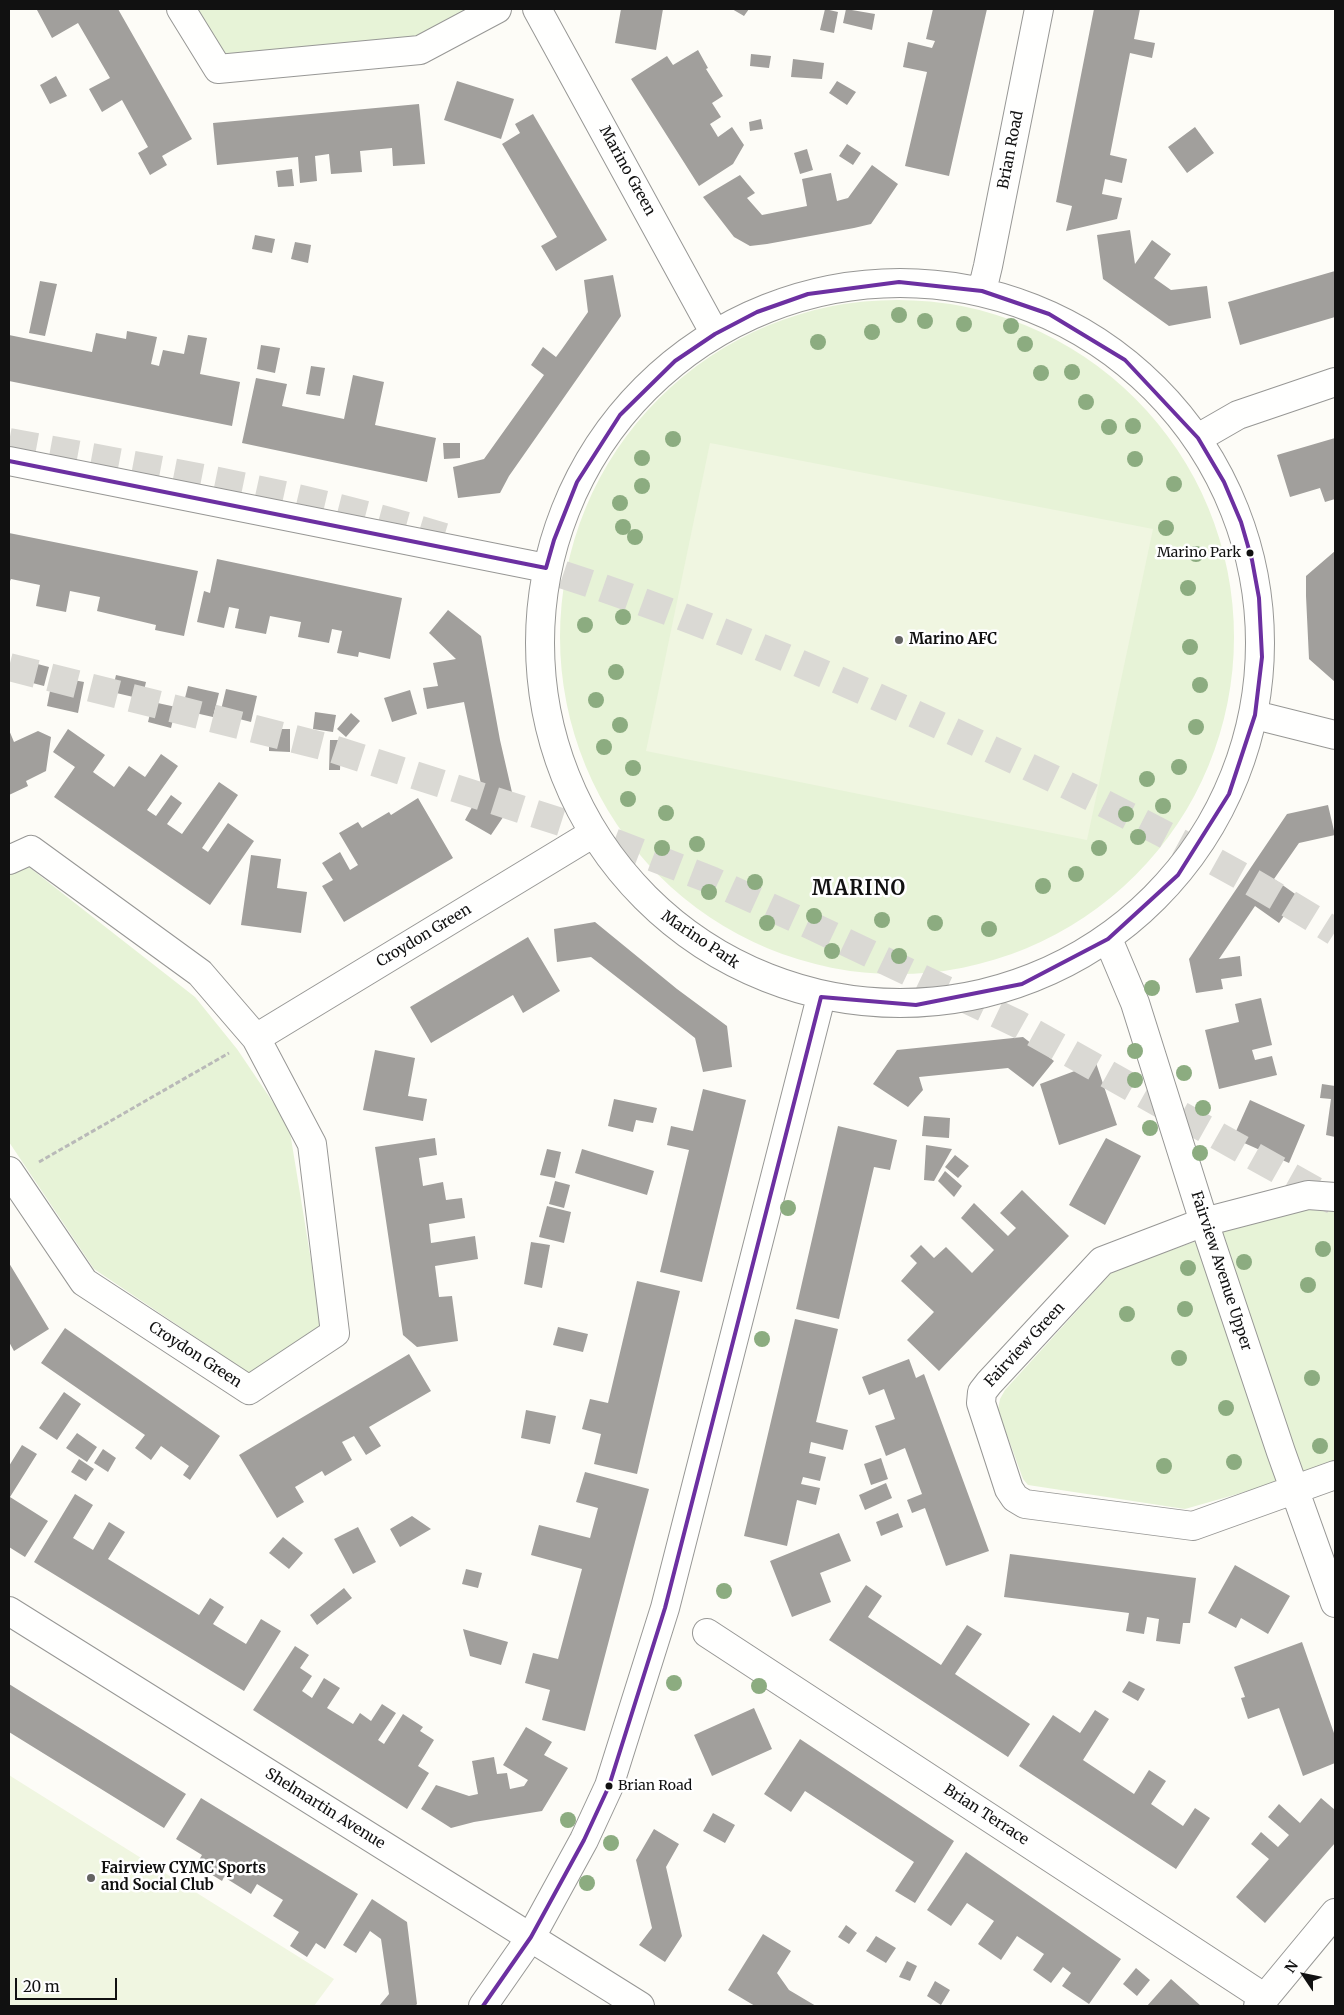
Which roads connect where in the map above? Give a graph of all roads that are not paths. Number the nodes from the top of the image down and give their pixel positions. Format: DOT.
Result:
graph roads {
  1 [pos="181,9"];
  2 [pos="497,9"];
  3 [pos="537,9"];
  4 [pos="1039,9"];
  5 [pos="982,291"];
  6 [pos="715,334"];
  7 [pos="1335,382"];
  8 [pos="1198,438"];
  9 [pos="9,461"];
  10 [pos="546,568"];
  11 [pos="1255,715"];
  12 [pos="1335,735"];
  13 [pos="592,834"];
  14 [pos="9,860"];
  15 [pos="1108,939"];
  16 [pos="821,997"];
  17 [pos="256,1038"];
  18 [pos="11,1174"];
  19 [pos="1335,1197"];
  20 [pos="1204,1222"];
  21 [pos="1335,1476"];
  22 [pos="1295,1490"];
  23 [pos="1335,1603"];
  24 [pos="9,1612"];
  25 [pos="707,1633"];
  26 [pos="1335,1913"];
  27 [pos="531,1937"];
  28 [pos="1262,2002"];
  29 [pos="483,2006"];
  30 [pos="640,2006"];
  1 -- 2 [label="street"];
  3 -- 6 [label="street, Marino Green"];
  4 -- 5 [label="street, Brian Road"];
  5 -- 6 [label="street, Marino Park"];
  5 -- 8 [label="street, Marino Park"];
  6 -- 10 [label="street, Marino Park"];
  7 -- 8 [label="street"];
  8 -- 11 [label="street, Marino Park"];
  9 -- 10 [label="street"];
  10 -- 13 [label="street, Marino Park"];
  11 -- 12 [label="street"];
  11 -- 15 [label="street, Marino Park"];
  13 -- 16 [label="street, Marino Park"];
  13 -- 17 [label="street, Croydon Green"];
  14 -- 17 [label="street, Croydon Green"];
  15 -- 16 [label="street, Marino Park"];
  15 -- 20 [label="street, Fairview Avenue Upper"];
  16 -- 27 [label="street"];
  17 -- 18 [label="street, Croydon Green"];
  19 -- 20 [label="street, Fairview Green"];
  20 -- 22 [label="street, Fairview Avenue Upper"];
  20 -- 22 [label="street, Fairview Green"];
  21 -- 22 [label="street, Fairview Green"];
  22 -- 23 [label="street, Fairview Avenue Upper"];
  24 -- 27 [label="street, Shelmartin Avenue"];
  25 -- 28 [label="street, Brian Terrace"];
  26 -- 28 [label="street"];
  27 -- 29 [label="street"];
  27 -- 30 [label="street, Shelmartin Avenue"];
}
